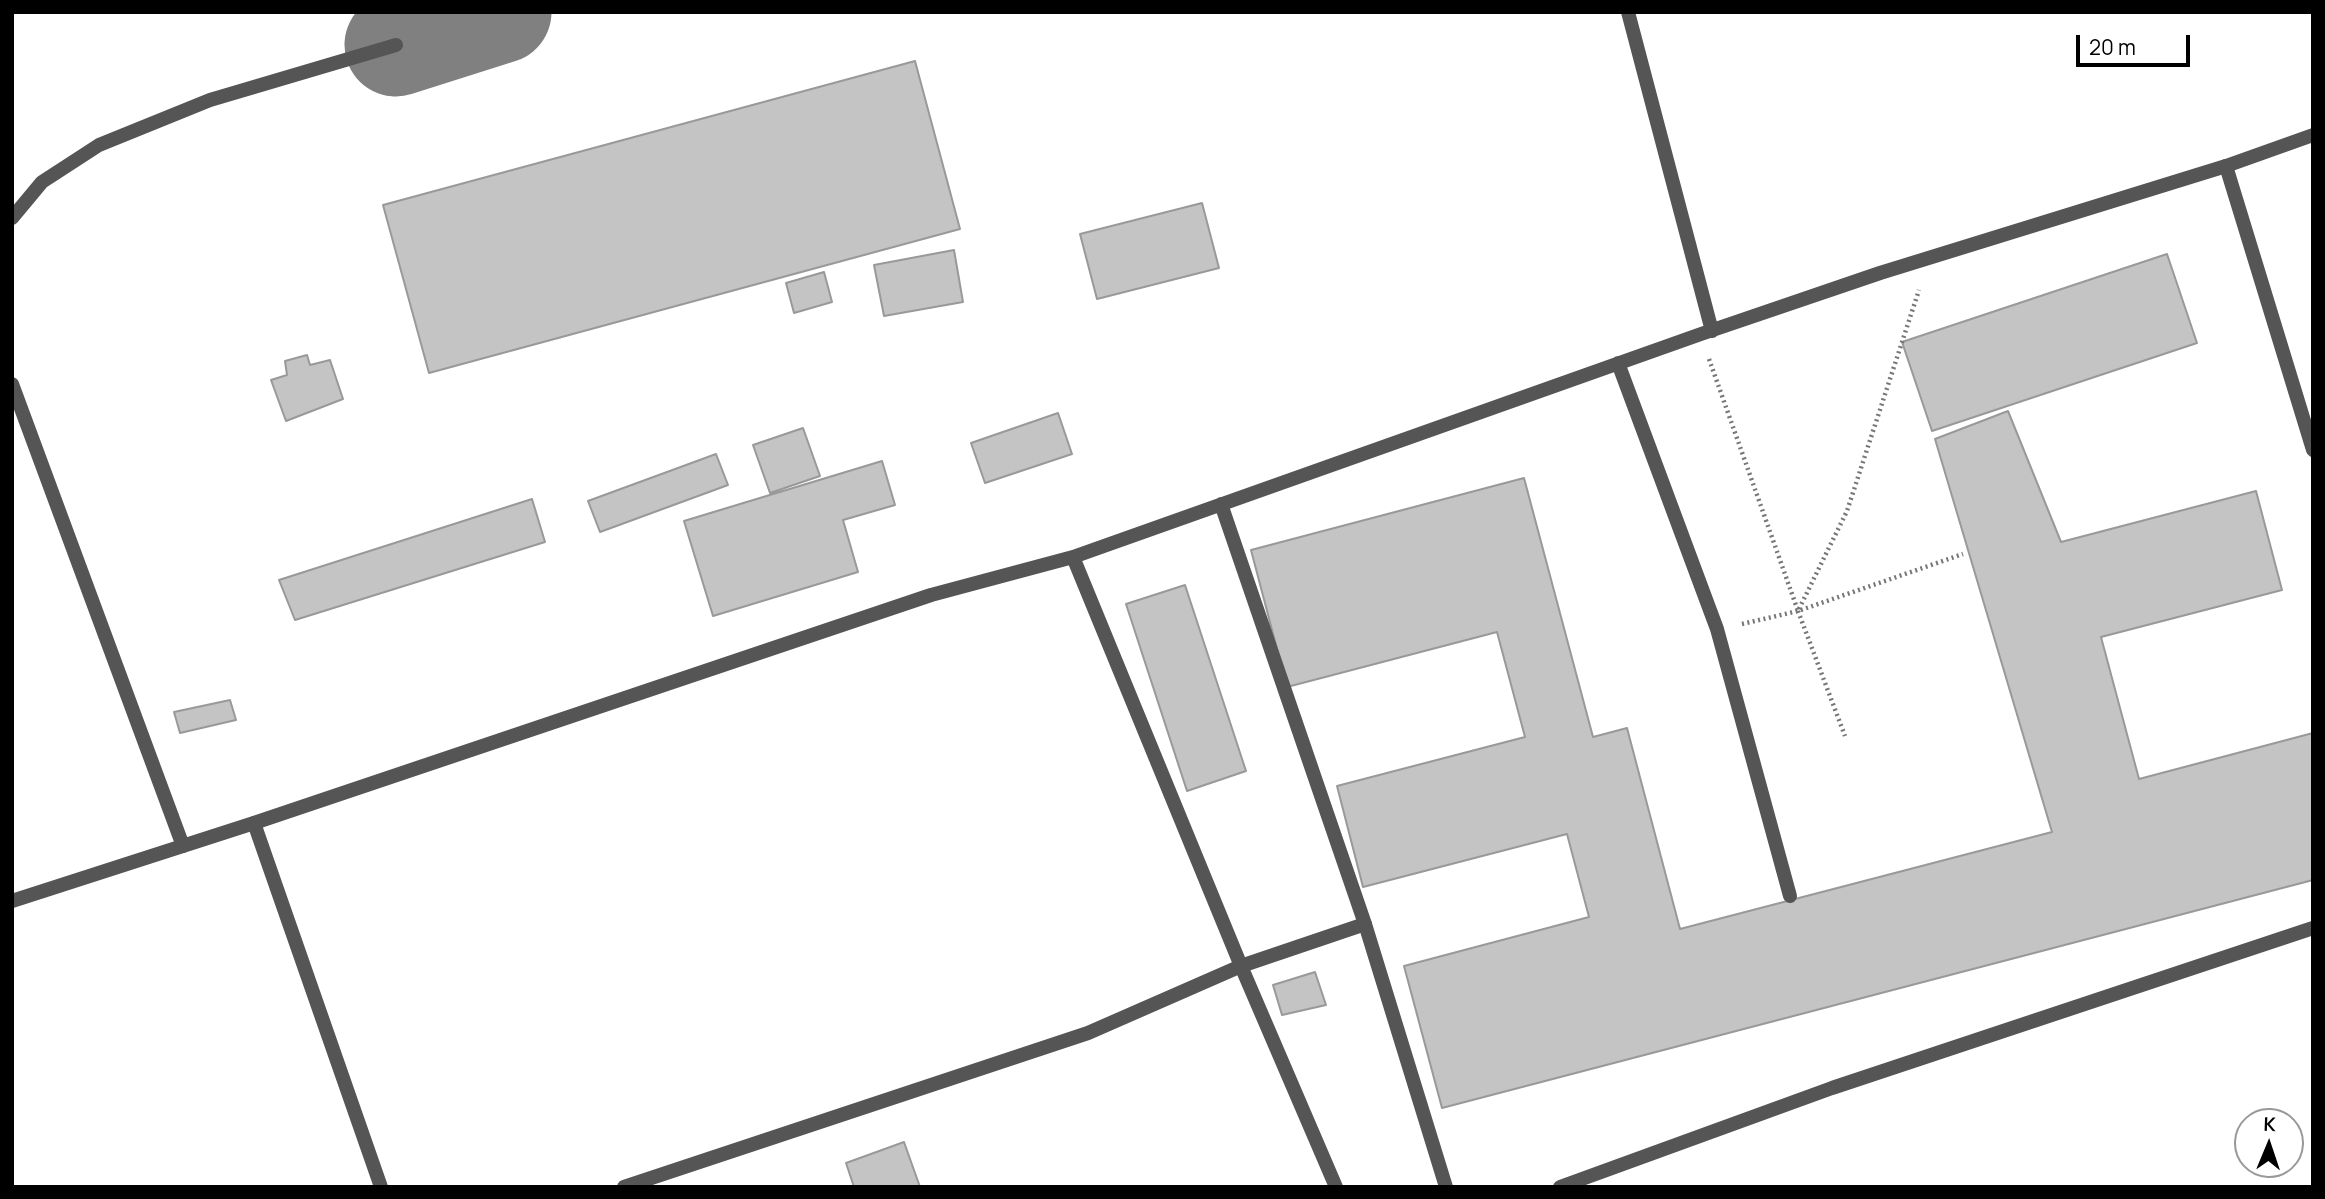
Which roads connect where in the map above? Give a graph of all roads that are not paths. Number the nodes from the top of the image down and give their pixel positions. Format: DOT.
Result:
graph roads {
  1 [pos="1628,12"];
  2 [pos="396,45"];
  3 [pos="2313,135"];
  4 [pos="2226,166"];
  5 [pos="12,218"];
  6 [pos="1706,332"];
  7 [pos="1618,363"];
  8 [pos="12,384"];
  9 [pos="2313,450"];
  10 [pos="1221,504"];
  11 [pos="1073,557"];
  12 [pos="254,823"];
  13 [pos="183,846"];
  14 [pos="1790,897"];
  15 [pos="12,901"];
  16 [pos="1365,924"];
  17 [pos="2313,928"];
  18 [pos="1241,966"];
  19 [pos="381,1187"];
  20 [pos="624,1187"];
  21 [pos="1336,1187"];
  22 [pos="1446,1187"];
  23 [pos="1560,1187"];
  1 -- 6 [label="street"];
  2 -- 5 [label="street"];
  3 -- 4 [label="street"];
  4 -- 6 [label="street"];
  4 -- 9 [label="street"];
  6 -- 7 [label="street"];
  7 -- 10 [label="street"];
  7 -- 14 [label="street"];
  8 -- 13 [label="street"];
  10 -- 11 [label="street"];
  10 -- 16 [label="street"];
  11 -- 12 [label="street"];
  11 -- 18 [label="street"];
  12 -- 13 [label="street"];
  12 -- 19 [label="street"];
  13 -- 15 [label="street"];
  16 -- 18 [label="street"];
  16 -- 22 [label="street"];
  17 -- 23 [label="street"];
  18 -- 20 [label="street"];
  18 -- 21 [label="street"];
}
